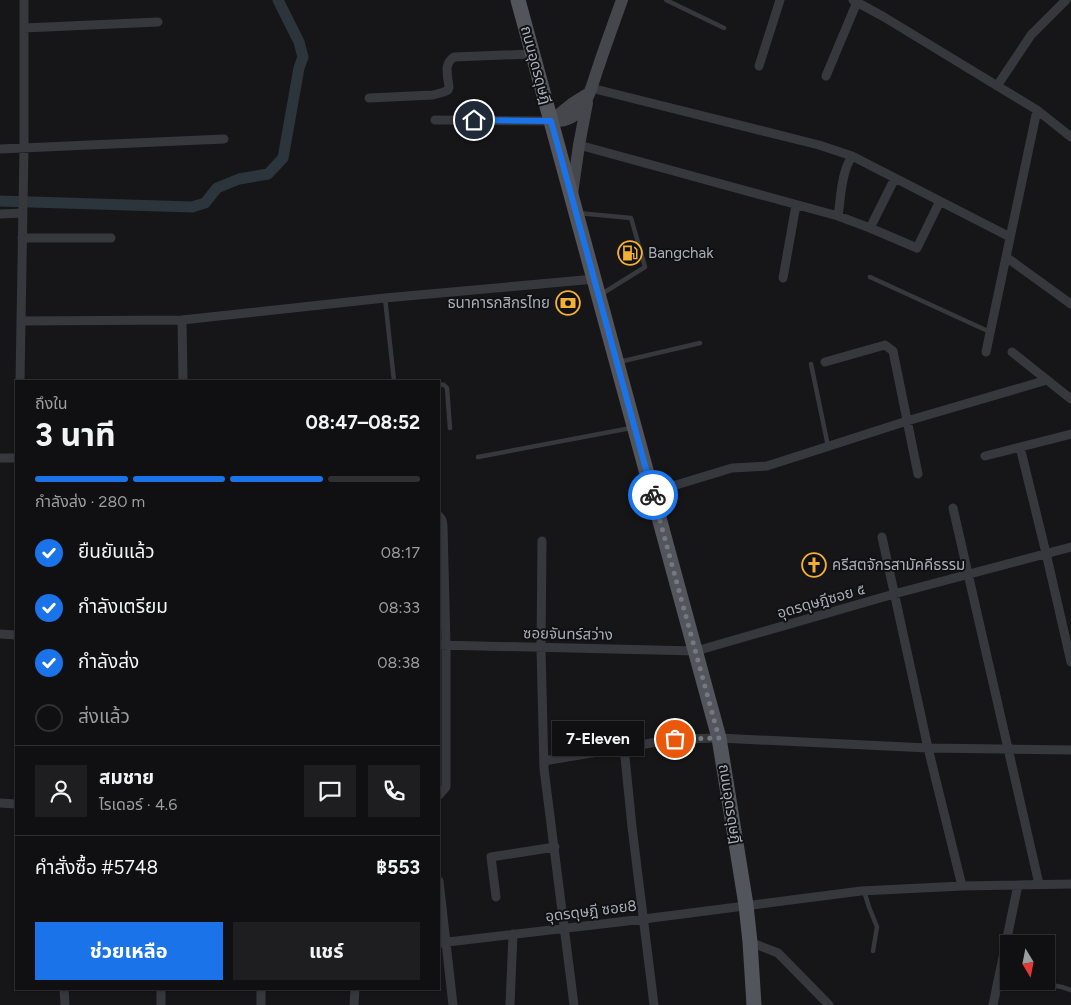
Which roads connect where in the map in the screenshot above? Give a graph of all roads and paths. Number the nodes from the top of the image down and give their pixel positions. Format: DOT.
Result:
graph roads {
  1 [pos="24,0"];
  2 [pos="518,0"];
  3 [pos="622,0"];
  4 [pos="666,0"];
  5 [pos="780,0"];
  6 [pos="1066,0"];
  7 [pos="855,1"];
  8 [pos="158,22"];
  9 [pos="24,28"];
  10 [pos="724,28"];
  11 [pos="532,54"];
  12 [pos="759,66"];
  13 [pos="826,76"];
  14 [pos="997,86"];
  15 [pos="590,90"];
  16 [pos="369,98"];
  17 [pos="1037,110"];
  18 [pos="435,120"];
  19 [pos="551,121"];
  20 [pos="1071,136"];
  21 [pos="224,140"];
  22 [pos="579,145"];
  23 [pos="24,148"];
  24 [pos="0,149"];
  25 [pos="852,156"];
  26 [pos="895,178"];
  27 [pos="572,197"];
  28 [pos="940,201"];
  29 [pos="796,205"];
  30 [pos="23,211"];
  31 [pos="576,213"];
  32 [pos="0,214"];
  33 [pos="838,216"];
  34 [pos="870,228"];
  35 [pos="1010,237"];
  36 [pos="22,238"];
  37 [pos="110,238"];
  38 [pos="1006,257"];
  39 [pos="870,277"];
  40 [pos="784,278"];
  41 [pos="594,279"];
  42 [pos="599,296"];
  43 [pos="385,298"];
  44 [pos="1071,304"];
  45 [pos="182,320"];
  46 [pos="21,321"];
  47 [pos="990,332"];
  48 [pos="700,343"];
  49 [pos="986,352"];
  50 [pos="1012,352"];
  51 [pos="617,362"];
  52 [pos="825,362"];
  53 [pos="811,364"];
  54 [pos="20,380"];
  55 [pos="183,380"];
  56 [pos="394,380"];
  57 [pos="1047,380"];
  58 [pos="440,384"];
  59 [pos="1071,400"];
  60 [pos="907,421"];
  61 [pos="450,428"];
  62 [pos="635,428"];
  63 [pos="1071,434"];
  64 [pos="828,446"];
  65 [pos="1020,447"];
  66 [pos="985,456"];
  67 [pos="478,457"];
  68 [pos="0,458"];
  69 [pos="15,458"];
  70 [pos="918,474"];
  71 [pos="653,492"];
  72 [pos="953,508"];
  73 [pos="440,517"];
  74 [pos="882,537"];
  75 [pos="542,541"];
  76 [pos="1071,547"];
  77 [pos="1046,553"];
  78 [pos="968,574"];
  79 [pos="894,594"];
  80 [pos="0,634"];
  81 [pos="15,635"];
  82 [pos="442,645"];
  83 [pos="541,648"];
  84 [pos="696,651"];
  85 [pos="1071,662"];
  86 [pos="719,738"];
  87 [pos="624,747"];
  88 [pos="928,748"];
  89 [pos="1009,750"];
  90 [pos="1071,750"];
  91 [pos="544,761"];
  92 [pos="440,794"];
  93 [pos="0,803"];
  94 [pos="15,804"];
  95 [pos="554,847"];
  96 [pos="1039,884"];
  97 [pos="1071,884"];
  98 [pos="1018,885"];
  99 [pos="962,886"];
  100 [pos="864,890"];
  101 [pos="440,896"];
  102 [pos="496,897"];
  103 [pos="746,905"];
  104 [pos="644,918"];
  105 [pos="565,927"];
  106 [pos="513,934"];
  107 [pos="750,942"];
  108 [pos="443,943"];
  109 [pos="873,952"];
  110 [pos="999,976"];
  111 [pos="1055,986"];
  112 [pos="64,990"];
  113 [pos="161,990"];
  114 [pos="261,990"];
  115 [pos="356,990"];
  116 [pos="1071,990"];
  117 [pos="65,1005"];
  118 [pos="161,1005"];
  119 [pos="262,1005"];
  120 [pos="354,1005"];
  121 [pos="453,1005"];
  122 [pos="510,1005"];
  123 [pos="574,1005"];
  124 [pos="654,1005"];
  125 [pos="754,1005"];
  126 [pos="829,1005"];
  127 [pos="992,1005"];
  1 -- 9 [label="street"];
  2 -- 11 [label="main road, ถนนอุดรดุษฎี"];
  3 -- 15 [label="street"];
  4 -- 10 [label="lane"];
  5 -- 12 [label="street"];
  6 -- 14 [label="street"];
  7 -- 13 [label="street"];
  7 -- 14 [label="street"];
  8 -- 9 [label="street"];
  9 -- 23 [label="street"];
  11 -- 16 [label="street"];
  11 -- 19 [label="main road, ถนนอุดรดุษฎี"];
  14 -- 17 [label="street"];
  15 -- 19 [label="street"];
  15 -- 22 [label="street"];
  15 -- 25 [label="street"];
  17 -- 20 [label="street"];
  17 -- 35 [label="street"];
  18 -- 19 [label="street"];
  19 -- 27 [label="main road, ถนนอุดรดุษฎี"];
  21 -- 23 [label="street"];
  22 -- 27 [label="street"];
  22 -- 29 [label="street"];
  23 -- 24 [label="street"];
  23 -- 30 [label="street"];
  25 -- 26 [label="street"];
  25 -- 33 [label="street"];
  26 -- 28 [label="street"];
  26 -- 34 [label="street"];
  27 -- 31 [label="main road, ถนนอุดรดุษฎี"];
  28 -- 34 [label="street"];
  28 -- 35 [label="street"];
  29 -- 33 [label="street"];
  29 -- 40 [label="street"];
  30 -- 32 [label="street"];
  30 -- 36 [label="street"];
  31 -- 41 [label="main road, ถนนอุดรดุษฎี"];
  31 -- 42 [label="lane"];
  33 -- 34 [label="street"];
  35 -- 38 [label="street"];
  36 -- 37 [label="street"];
  36 -- 46 [label="street"];
  38 -- 44 [label="street"];
  38 -- 47 [label="street"];
  39 -- 47 [label="lane"];
  41 -- 42 [label="main road, ถนนอุดรดุษฎี"];
  41 -- 43 [label="street"];
  42 -- 51 [label="main road, ถนนอุดรดุษฎี"];
  43 -- 45 [label="street"];
  43 -- 56 [label="lane"];
  45 -- 46 [label="street"];
  45 -- 55 [label="street"];
  46 -- 54 [label="street"];
  47 -- 49 [label="street"];
  48 -- 51 [label="lane"];
  50 -- 57 [label="street"];
  51 -- 62 [label="main road, ถนนอุดรดุษฎี"];
  52 -- 60 [label="street"];
  53 -- 64 [label="lane"];
  57 -- 59 [label="street"];
  57 -- 60 [label="street"];
  58 -- 61 [label="lane"];
  60 -- 64 [label="street"];
  60 -- 70 [label="street"];
  62 -- 67 [label="lane"];
  62 -- 71 [label="main road, ถนนอุดรดุษฎี"];
  63 -- 65 [label="street"];
  64 -- 71 [label="street"];
  65 -- 66 [label="street"];
  65 -- 77 [label="street"];
  68 -- 69 [label="street"];
  71 -- 84 [label="main road, ถนนอุดรดุษฎี"];
  72 -- 78 [label="street"];
  73 -- 82 [label="street"];
  74 -- 79 [label="street"];
  75 -- 83 [label="street"];
  76 -- 77 [label="street, อุดรดุษฎีซอย ๕"];
  77 -- 78 [label="street, อุดรดุษฎีซอย ๕"];
  77 -- 85 [label="street"];
  78 -- 79 [label="street, อุดรดุษฎีซอย ๕"];
  78 -- 89 [label="street"];
  79 -- 84 [label="street, อุดรดุษฎีซอย ๕"];
  79 -- 88 [label="street"];
  80 -- 81 [label="street"];
  82 -- 83 [label="street, ซอยจันทร์สว่าง"];
  82 -- 92 [label="street"];
  83 -- 84 [label="street, ซอยจันทร์สว่าง"];
  83 -- 91 [label="street"];
  84 -- 86 [label="main road, ถนนอุดรดุษฎี"];
  86 -- 87 [label="street"];
  86 -- 88 [label="street"];
  86 -- 103 [label="main road, ถนนอุดรดุษฎี"];
  87 -- 91 [label="street"];
  87 -- 104 [label="street"];
  88 -- 89 [label="street"];
  88 -- 99 [label="street"];
  89 -- 90 [label="street"];
  89 -- 96 [label="street"];
  91 -- 95 [label="street"];
  93 -- 94 [label="street"];
  95 -- 102 [label="street"];
  95 -- 105 [label="street"];
  96 -- 97 [label="street, อุดรดุษฎี ซอย8"];
  96 -- 98 [label="street, อุดรดุษฎี ซอย8"];
  98 -- 99 [label="street, อุดรดุษฎี ซอย8"];
  98 -- 110 [label="street"];
  99 -- 100 [label="street, อุดรดุษฎี ซอย8"];
  100 -- 103 [label="street, อุดรดุษฎี ซอย8"];
  100 -- 109 [label="lane"];
  101 -- 108 [label="street"];
  103 -- 104 [label="street, อุดรดุษฎี ซอย8"];
  103 -- 107 [label="main road, ถนนอุดรดุษฎี"];
  104 -- 105 [label="street, อุดรดุษฎี ซอย8"];
  104 -- 124 [label="street"];
  105 -- 106 [label="street, อุดรดุษฎี ซอย8"];
  105 -- 123 [label="street"];
  106 -- 108 [label="street, อุดรดุษฎี ซอย8"];
  106 -- 122 [label="street"];
  107 -- 125 [label="main road, ถนนอุดรดุษฎี"];
  107 -- 126 [label="street"];
  108 -- 121 [label="street"];
  110 -- 127 [label="street"];
  111 -- 116 [label="lane"];
  112 -- 117 [label="street"];
  113 -- 118 [label="street"];
  114 -- 119 [label="street"];
  115 -- 120 [label="street"];
}
